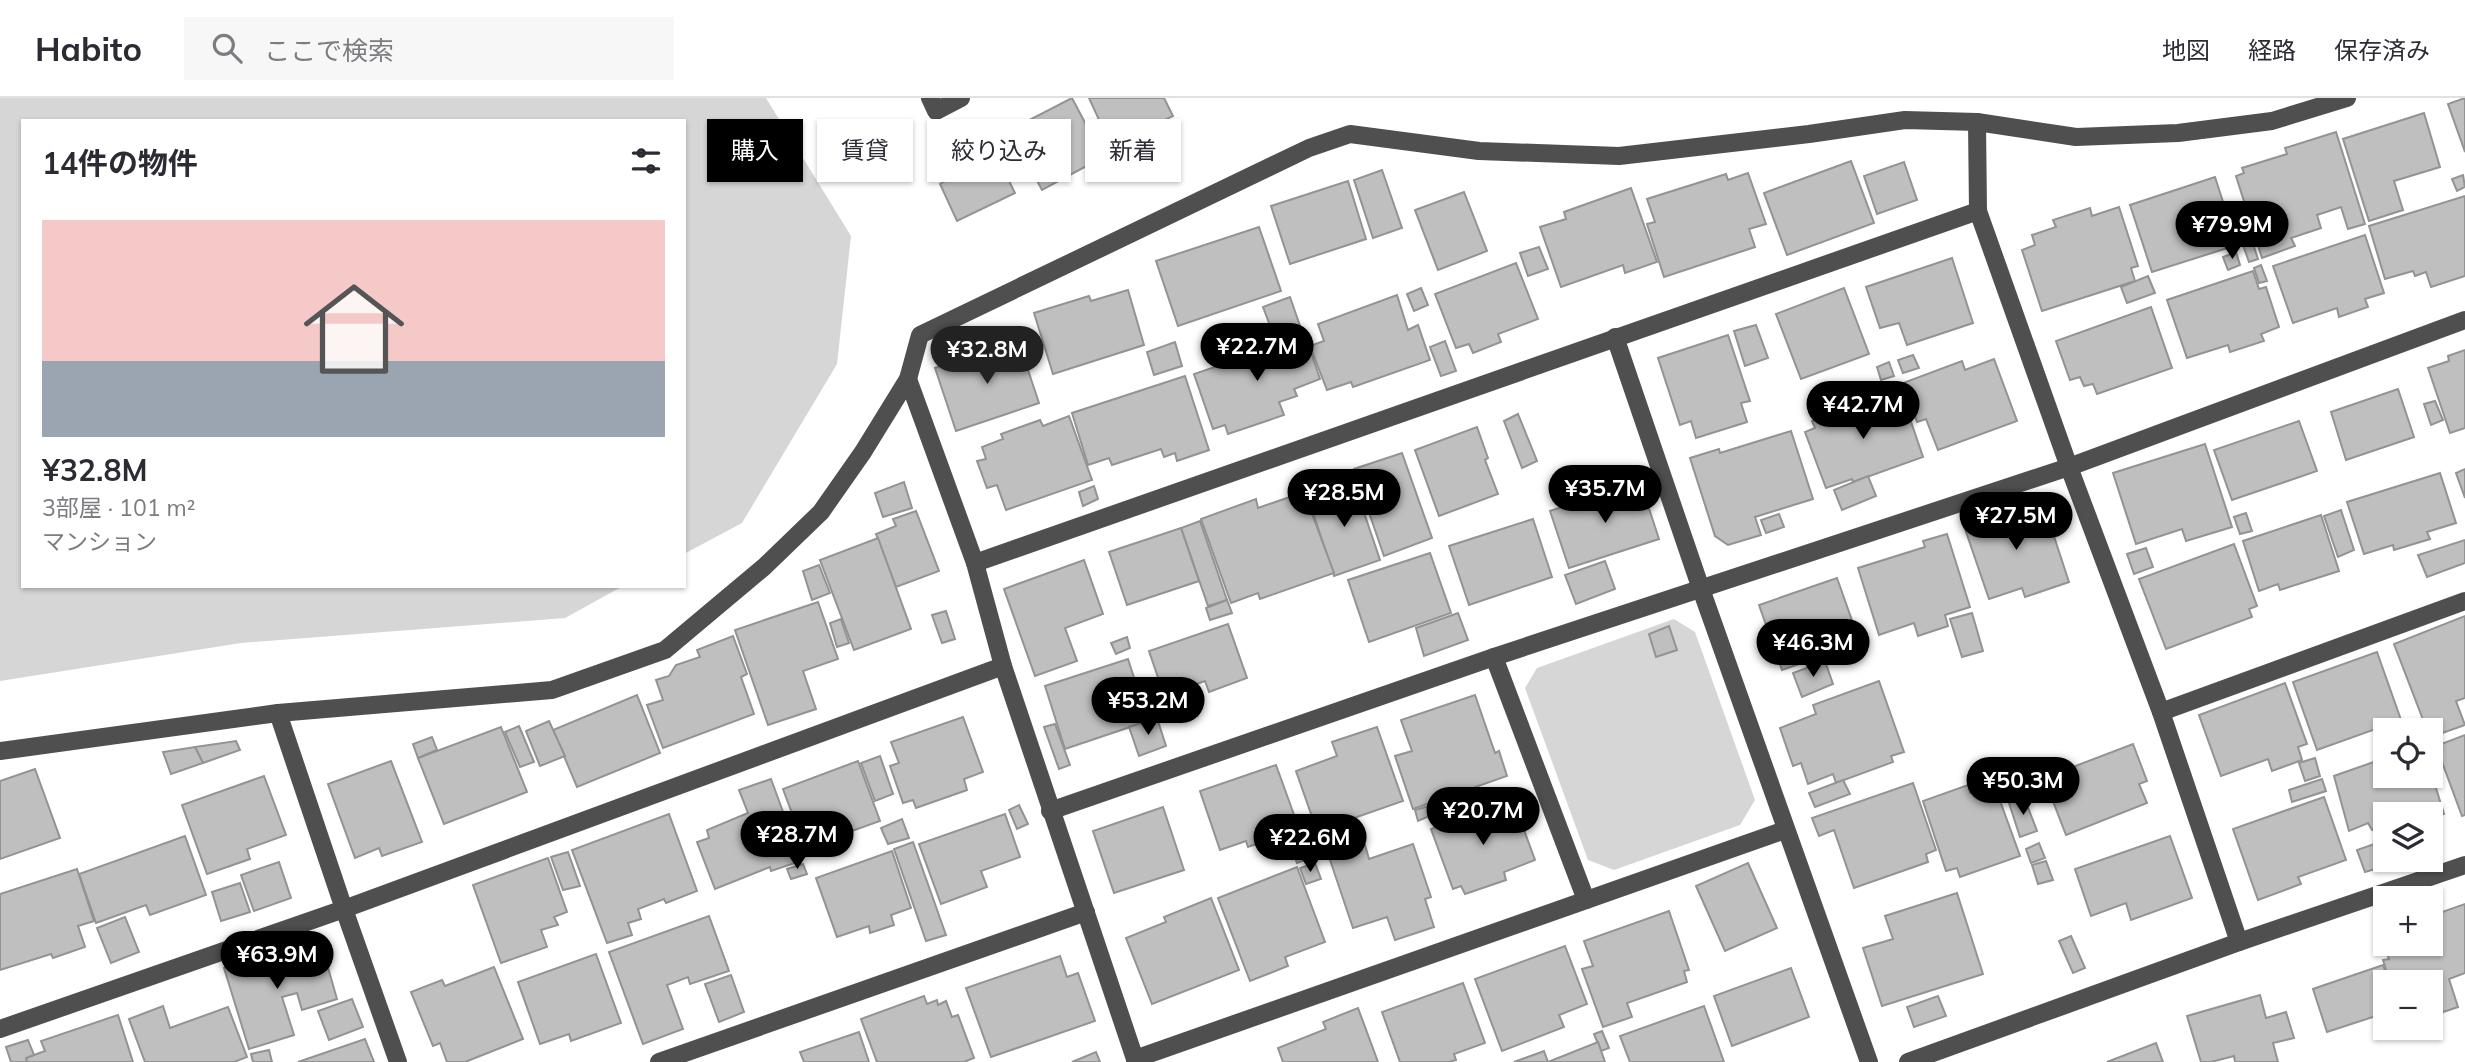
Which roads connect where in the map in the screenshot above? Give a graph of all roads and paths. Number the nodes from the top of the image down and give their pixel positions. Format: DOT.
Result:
graph roads {
  1 [pos="930,98"];
  2 [pos="961,98"];
  3 [pos="2347,98"];
  4 [pos="1977,122"];
  5 [pos="1978,211"];
  6 [pos="2465,320"];
  7 [pos="1615,337"];
  8 [pos="908,379"];
  9 [pos="2069,467"];
  10 [pos="975,563"];
  11 [pos="1701,589"];
  12 [pos="2465,601"];
  13 [pos="1494,657"];
  14 [pos="1003,666"];
  15 [pos="2161,712"];
  16 [pos="278,713"];
  17 [pos="0,751"];
  18 [pos="1051,811"];
  19 [pos="1785,830"];
  20 [pos="2465,865"];
  21 [pos="1586,900"];
  22 [pos="344,909"];
  23 [pos="1086,912"];
  24 [pos="2239,942"];
  25 [pos="0,1029"];
  26 [pos="1136,1061"];
  27 [pos="398,1062"];
  28 [pos="659,1062"];
  29 [pos="1869,1062"];
  30 [pos="1908,1062"];
  1 -- 2 [label="street"];
  3 -- 4 [label="street"];
  4 -- 5 [label="street"];
  4 -- 8 [label="street"];
  5 -- 7 [label="street"];
  5 -- 9 [label="street"];
  6 -- 9 [label="street"];
  7 -- 10 [label="street"];
  7 -- 11 [label="street"];
  8 -- 10 [label="street"];
  8 -- 16 [label="street"];
  9 -- 11 [label="street"];
  9 -- 15 [label="street"];
  10 -- 14 [label="street"];
  11 -- 13 [label="street"];
  11 -- 19 [label="street"];
  12 -- 15 [label="street"];
  13 -- 18 [label="street"];
  13 -- 21 [label="street"];
  14 -- 18 [label="street"];
  14 -- 22 [label="street"];
  15 -- 24 [label="street"];
  16 -- 17 [label="street"];
  16 -- 22 [label="street"];
  18 -- 23 [label="street"];
  19 -- 21 [label="street"];
  19 -- 29 [label="street"];
  20 -- 24 [label="street"];
  21 -- 26 [label="street"];
  22 -- 25 [label="street"];
  22 -- 27 [label="street"];
  23 -- 26 [label="street"];
  23 -- 28 [label="street"];
  24 -- 30 [label="street"];
}
